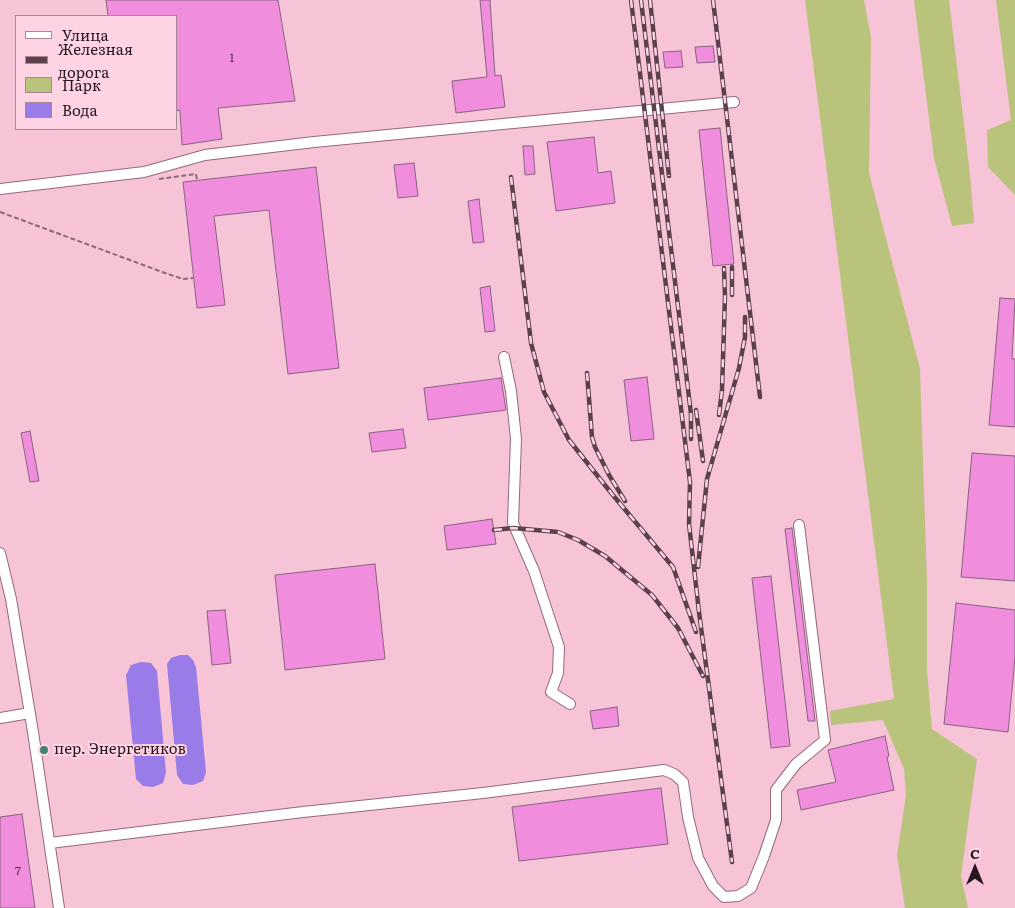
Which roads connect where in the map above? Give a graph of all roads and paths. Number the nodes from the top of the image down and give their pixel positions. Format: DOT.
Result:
graph roads {
  1 [pos="734,102"];
  2 [pos="0,189"];
  3 [pos="0,212"];
  4 [pos="193,278"];
  5 [pos="504,357"];
  6 [pos="799,525"];
  7 [pos="0,553"];
  8 [pos="570,704"];
  9 [pos="30,713"];
  10 [pos="0,718"];
  11 [pos="50,843"];
  12 [pos="59,908"];
  1 -- 2 [label="street"];
  3 -- 4 [label="path"];
  5 -- 8 [label="street"];
  6 -- 11 [label="street"];
  7 -- 9 [label="street"];
  9 -- 10 [label="street"];
  9 -- 11 [label="street"];
  11 -- 12 [label="street"];
}
